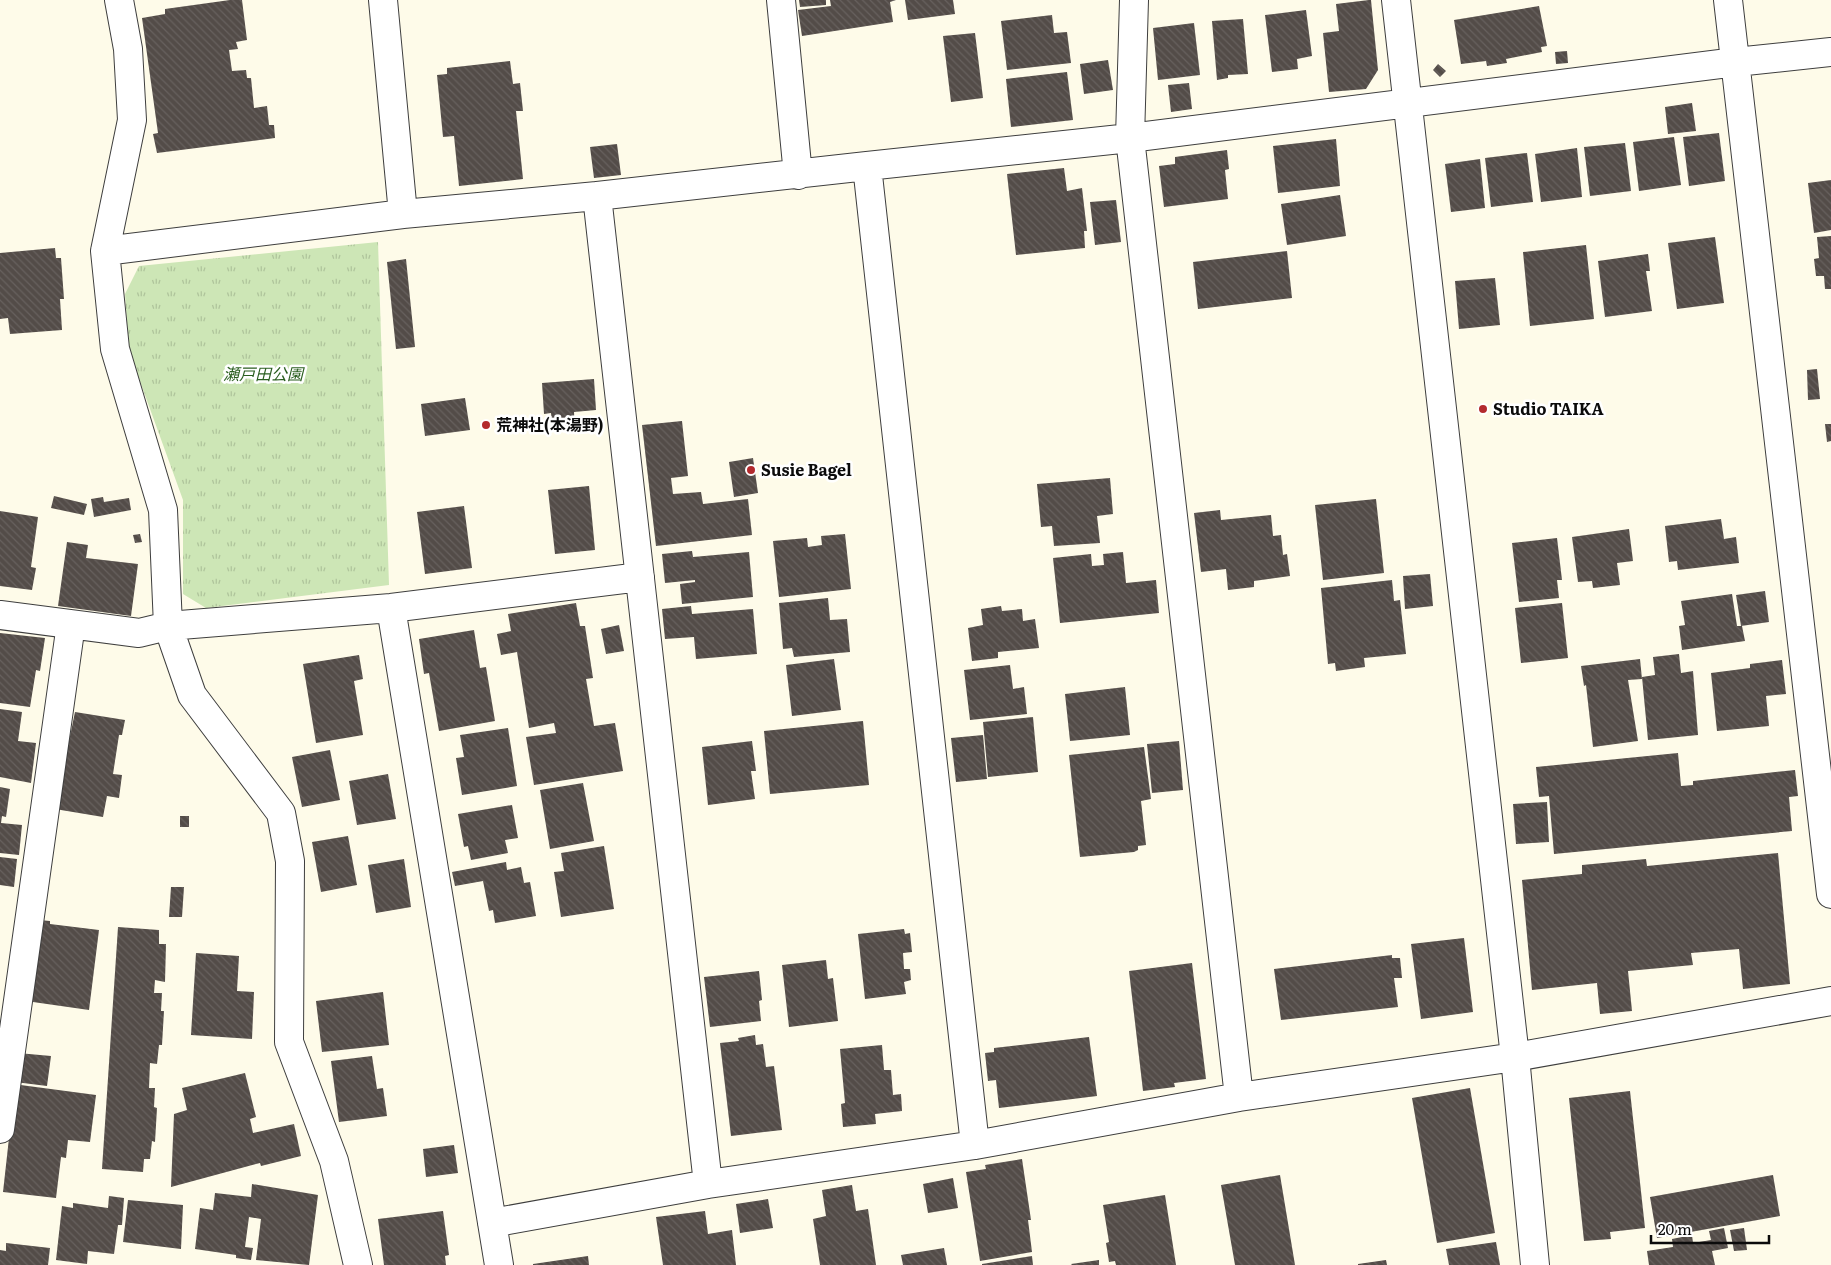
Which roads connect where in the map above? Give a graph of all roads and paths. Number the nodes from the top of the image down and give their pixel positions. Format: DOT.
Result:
graph roads {
  1 [pos="119,0"];
  2 [pos="383,0"];
  3 [pos="781,0"];
  4 [pos="1134,0"];
  5 [pos="1396,0"];
  6 [pos="1728,0"];
  7 [pos="1831,52"];
  8 [pos="1736,62"];
  9 [pos="1407,104"];
  10 [pos="1130,138"];
  11 [pos="867,166"];
  12 [pos="798,175"];
  13 [pos="597,196"];
  14 [pos="403,214"];
  15 [pos="105,251"];
  16 [pos="640,577"];
  17 [pos="391,608"];
  18 [pos="0,615"];
  19 [pos="71,624"];
  20 [pos="168,626"];
  21 [pos="1831,894"];
  22 [pos="1831,1001"];
  23 [pos="1515,1057"];
  24 [pos="1239,1097"];
  25 [pos="0,1129"];
  26 [pos="975,1145"];
  27 [pos="708,1184"];
  28 [pos="492,1224"];
  29 [pos="358,1265"];
  30 [pos="499,1265"];
  31 [pos="1535,1265"];
  1 -- 15 [label="street"];
  2 -- 14 [label="street"];
  3 -- 12 [label="street"];
  4 -- 10 [label="street"];
  5 -- 9 [label="street"];
  6 -- 8 [label="street"];
  7 -- 8 [label="street"];
  8 -- 9 [label="street"];
  8 -- 21 [label="street"];
  9 -- 10 [label="street"];
  9 -- 23 [label="street"];
  10 -- 11 [label="street"];
  10 -- 24 [label="street"];
  11 -- 12 [label="street"];
  11 -- 26 [label="street"];
  12 -- 13 [label="street"];
  13 -- 14 [label="street"];
  13 -- 16 [label="street"];
  14 -- 15 [label="street"];
  15 -- 20 [label="street"];
  16 -- 17 [label="street"];
  16 -- 27 [label="street"];
  17 -- 20 [label="street"];
  17 -- 28 [label="street"];
  18 -- 19 [label="street"];
  19 -- 20 [label="street"];
  19 -- 25 [label="street"];
  20 -- 29 [label="street"];
  22 -- 23 [label="street"];
  23 -- 24 [label="street"];
  23 -- 31 [label="street"];
  24 -- 26 [label="street"];
  26 -- 27 [label="street"];
  27 -- 28 [label="street"];
  28 -- 30 [label="street"];
}
